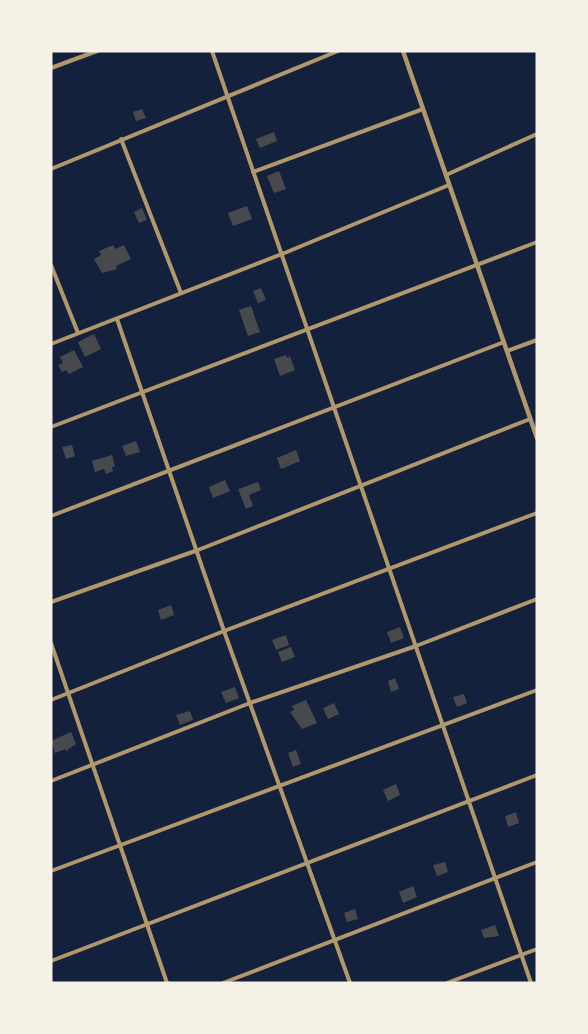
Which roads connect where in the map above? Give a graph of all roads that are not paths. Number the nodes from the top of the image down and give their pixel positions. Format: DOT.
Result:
graph roads {
  1 [pos="97,51"];
  2 [pos="212,51"];
  3 [pos="338,51"];
  4 [pos="403,51"];
  5 [pos="51,68"];
  6 [pos="227,95"];
  7 [pos="423,109"];
  8 [pos="537,135"];
  9 [pos="122,139"];
  10 [pos="51,169"];
  11 [pos="254,172"];
  12 [pos="446,175"];
  13 [pos="449,185"];
  14 [pos="537,242"];
  15 [pos="282,254"];
  16 [pos="51,265"];
  17 [pos="477,265"];
  18 [pos="181,293"];
  19 [pos="117,319"];
  20 [pos="306,330"];
  21 [pos="78,333"];
  22 [pos="537,340"];
  23 [pos="504,342"];
  24 [pos="51,344"];
  25 [pos="507,351"];
  26 [pos="145,393"];
  27 [pos="334,407"];
  28 [pos="530,418"];
  29 [pos="51,427"];
  30 [pos="537,438"];
  31 [pos="169,471"];
  32 [pos="360,484"];
  33 [pos="537,513"];
  34 [pos="51,516"];
  35 [pos="198,550"];
  36 [pos="389,568"];
  37 [pos="537,599"];
  38 [pos="51,602"];
  39 [pos="224,631"];
  40 [pos="51,644"];
  41 [pos="416,646"];
  42 [pos="537,690"];
  43 [pos="68,693"];
  44 [pos="51,700"];
  45 [pos="250,703"];
  46 [pos="443,726"];
  47 [pos="92,765"];
  48 [pos="537,775"];
  49 [pos="51,781"];
  50 [pos="281,784"];
  51 [pos="469,801"];
  52 [pos="121,845"];
  53 [pos="537,862"];
  54 [pos="308,863"];
  55 [pos="51,871"];
  56 [pos="494,877"];
  57 [pos="146,924"];
  58 [pos="333,938"];
  59 [pos="537,949"];
  60 [pos="521,955"];
  61 [pos="51,961"];
  62 [pos="167,983"];
  63 [pos="223,983"];
  64 [pos="350,983"];
  65 [pos="447,983"];
  66 [pos="531,983"];
  1 -- 5 [label="street"];
  2 -- 6 [label="street"];
  3 -- 6 [label="street"];
  4 -- 7 [label="street"];
  6 -- 9 [label="street"];
  6 -- 11 [label="street"];
  7 -- 11 [label="street"];
  7 -- 12 [label="street"];
  8 -- 12 [label="street"];
  9 -- 10 [label="street"];
  9 -- 18 [label="street"];
  11 -- 15 [label="street"];
  12 -- 13 [label="street"];
  13 -- 15 [label="street"];
  13 -- 17 [label="street"];
  14 -- 17 [label="street"];
  15 -- 18 [label="street"];
  15 -- 20 [label="street"];
  16 -- 21 [label="street"];
  17 -- 20 [label="street"];
  17 -- 23 [label="street"];
  18 -- 19 [label="street"];
  19 -- 21 [label="street"];
  19 -- 26 [label="street"];
  20 -- 26 [label="street"];
  20 -- 27 [label="street"];
  21 -- 24 [label="street"];
  22 -- 25 [label="street"];
  23 -- 25 [label="street"];
  23 -- 27 [label="street"];
  25 -- 28 [label="street"];
  26 -- 29 [label="street"];
  26 -- 31 [label="street"];
  27 -- 31 [label="street"];
  27 -- 32 [label="street"];
  28 -- 30 [label="street"];
  28 -- 32 [label="street"];
  31 -- 34 [label="street"];
  31 -- 35 [label="street"];
  32 -- 35 [label="street"];
  32 -- 36 [label="street"];
  33 -- 36 [label="street"];
  35 -- 38 [label="street"];
  35 -- 39 [label="street"];
  36 -- 39 [label="street"];
  36 -- 41 [label="street"];
  37 -- 41 [label="street"];
  39 -- 43 [label="street"];
  39 -- 45 [label="street"];
  40 -- 43 [label="street"];
  41 -- 45 [label="street"];
  41 -- 46 [label="street"];
  42 -- 46 [label="street"];
  43 -- 44 [label="street"];
  43 -- 47 [label="street"];
  45 -- 47 [label="street"];
  45 -- 50 [label="street"];
  46 -- 50 [label="street"];
  46 -- 51 [label="street"];
  47 -- 49 [label="street"];
  47 -- 52 [label="street"];
  48 -- 51 [label="street"];
  50 -- 52 [label="street"];
  50 -- 54 [label="street"];
  51 -- 54 [label="street"];
  51 -- 56 [label="street"];
  52 -- 55 [label="street"];
  52 -- 57 [label="street"];
  53 -- 56 [label="street"];
  54 -- 57 [label="street"];
  54 -- 58 [label="street"];
  56 -- 58 [label="street"];
  56 -- 60 [label="street"];
  57 -- 61 [label="street"];
  57 -- 62 [label="street"];
  58 -- 63 [label="street"];
  58 -- 64 [label="street"];
  59 -- 60 [label="street"];
  60 -- 65 [label="street"];
  60 -- 66 [label="street"];
}
